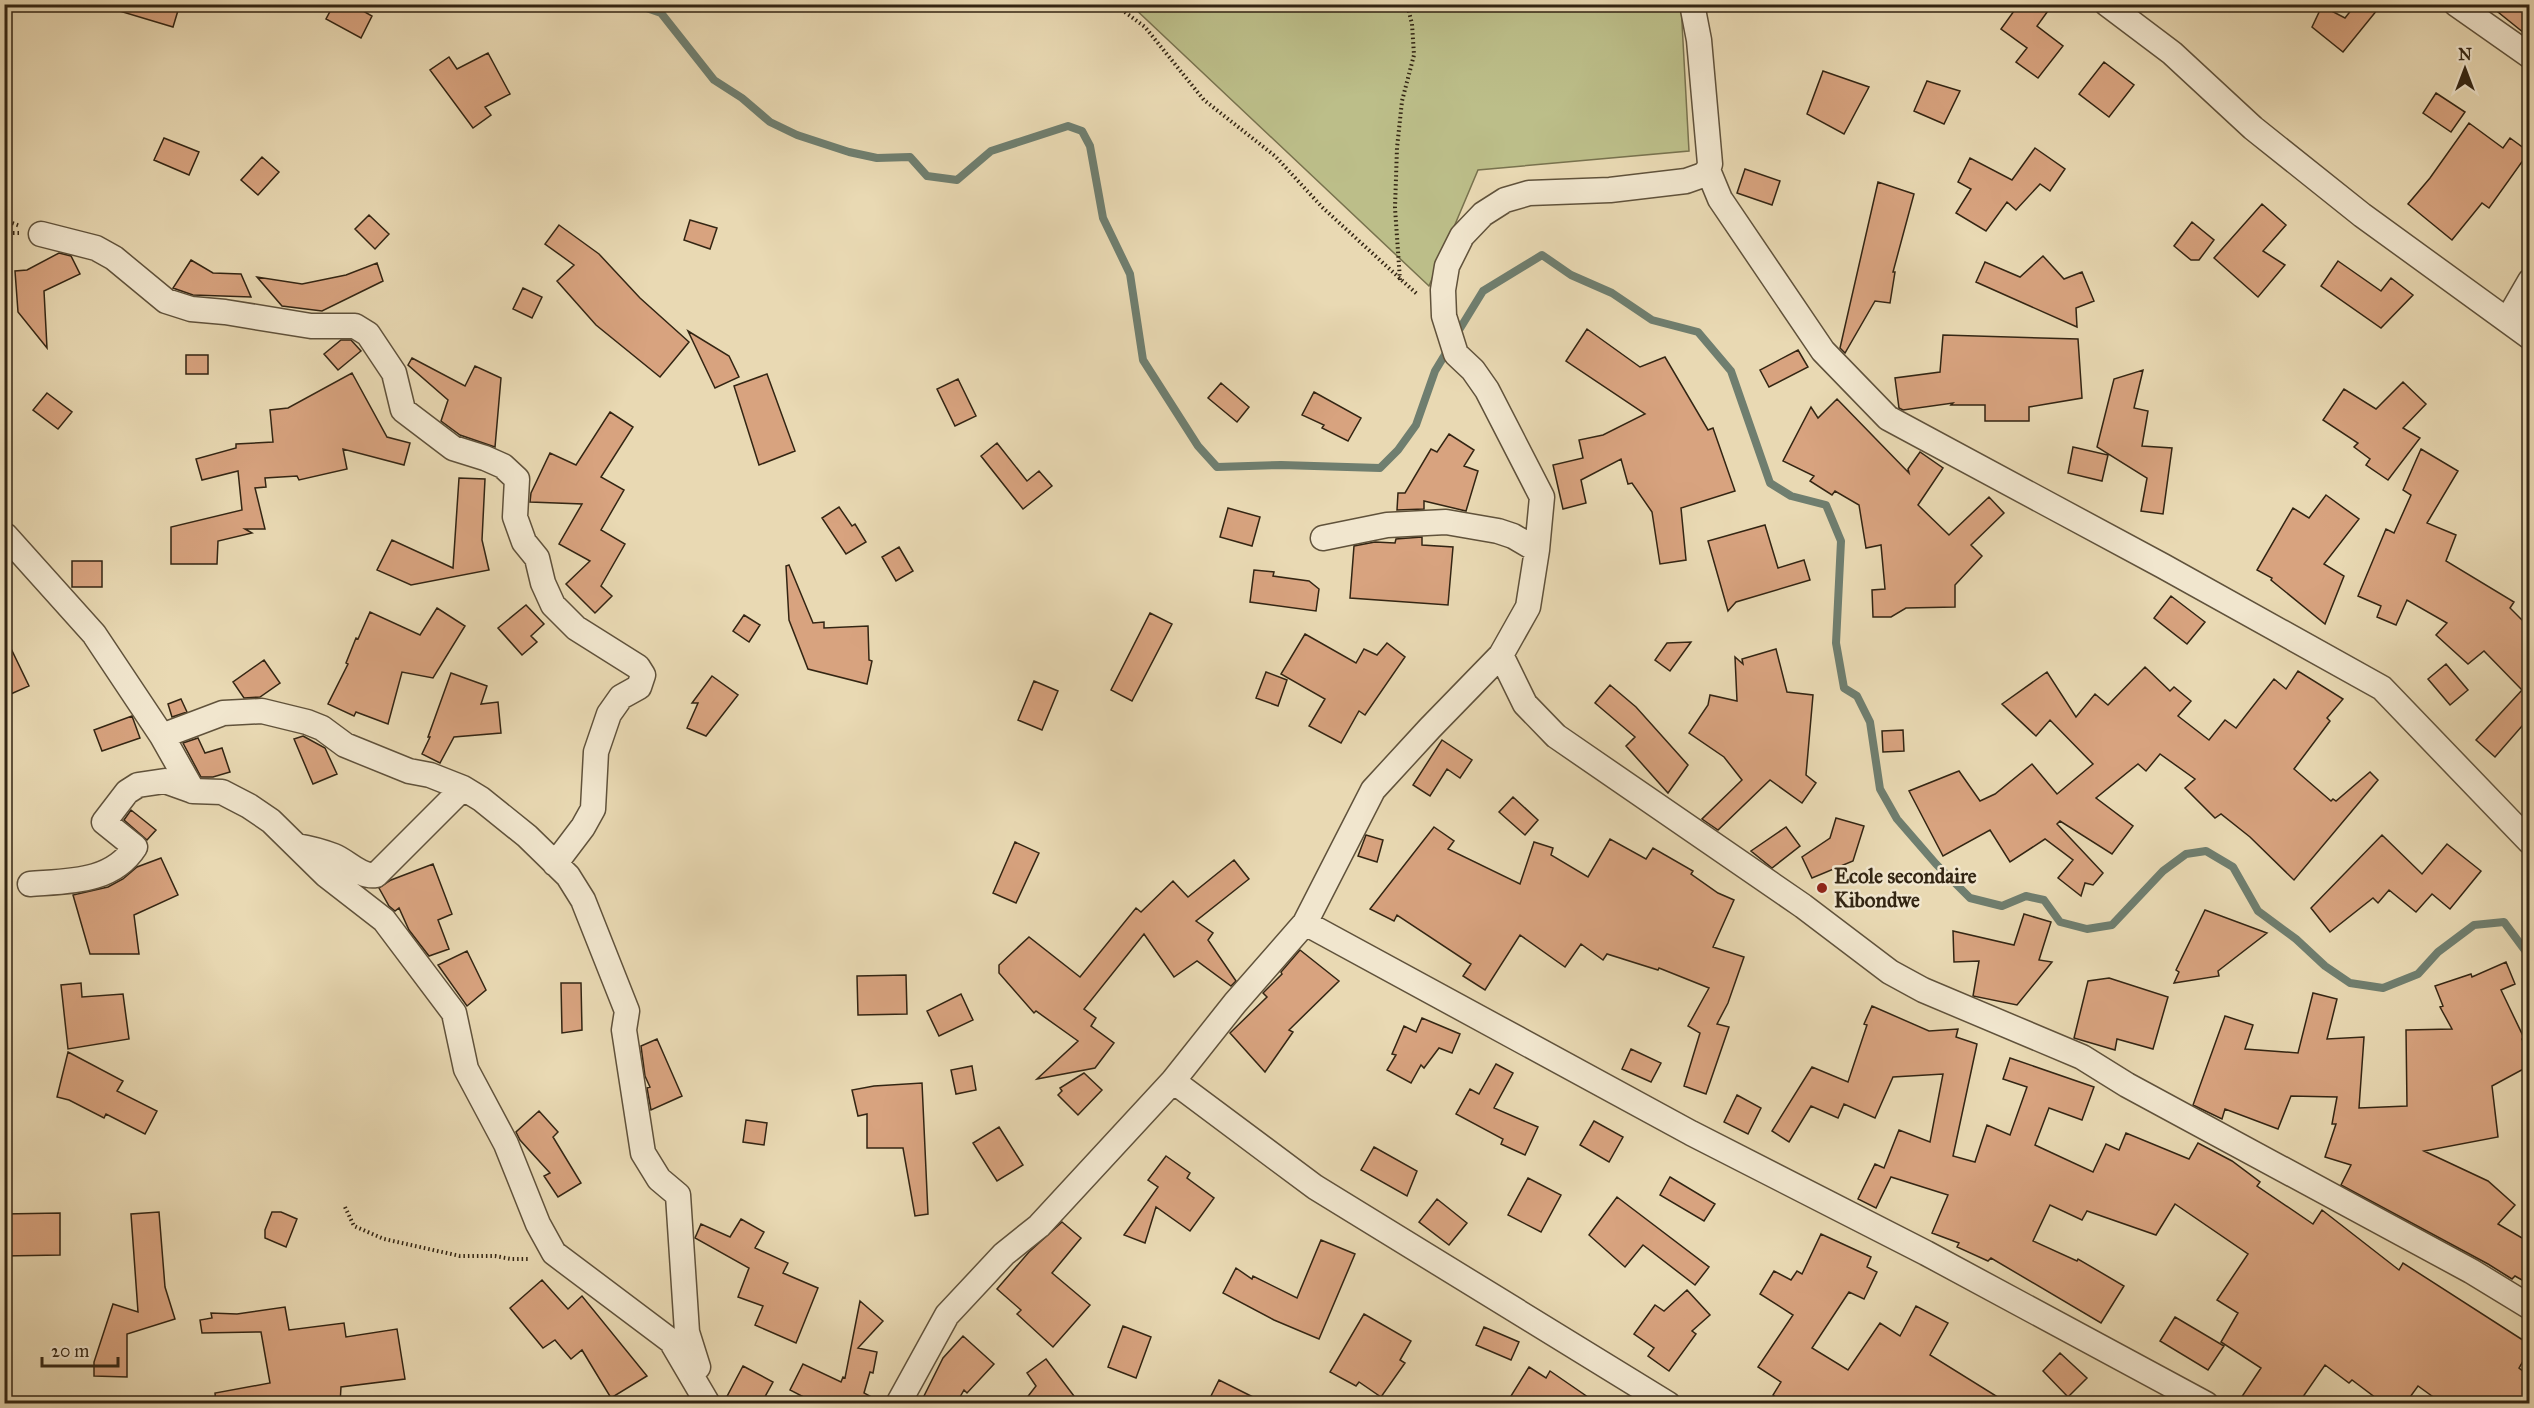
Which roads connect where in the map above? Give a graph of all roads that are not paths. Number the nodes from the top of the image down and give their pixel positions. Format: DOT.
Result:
graph roads {
  1 [pos="1692,4"];
  2 [pos="2107,4"];
  3 [pos="2456,4"];
  4 [pos="2529,56"];
  5 [pos="1708,170"];
  6 [pos="41,234"];
  7 [pos="2529,281"];
  8 [pos="2508,319"];
  9 [pos="2529,337"];
  10 [pos="6,536"];
  11 [pos="1323,538"];
  12 [pos="1538,550"];
  13 [pos="1501,655"];
  14 [pos="162,736"];
  15 [pos="463,788"];
  16 [pos="193,791"];
  17 [pos="2529,842"];
  18 [pos="294,846"];
  19 [pos="555,864"];
  20 [pos="30,884"];
  21 [pos="1305,923"];
  22 [pos="1173,1081"];
  23 [pos="2529,1307"];
  24 [pos="709,1404"];
  25 [pos="898,1404"];
  26 [pos="1668,1404"];
  27 [pos="2205,1404"];
  1 -- 5 [label="street"];
  2 -- 8 [label="street"];
  3 -- 4 [label="street"];
  5 -- 12 [label="street"];
  5 -- 17 [label="street"];
  6 -- 19 [label="street"];
  7 -- 8 [label="street"];
  8 -- 9 [label="street"];
  10 -- 14 [label="street"];
  11 -- 12 [label="street"];
  12 -- 13 [label="street"];
  13 -- 21 [label="street"];
  13 -- 23 [label="street"];
  14 -- 15 [label="street"];
  14 -- 16 [label="street"];
  15 -- 18 [label="street"];
  15 -- 19 [label="street"];
  16 -- 18 [label="street"];
  16 -- 20 [label="street"];
  18 -- 24 [label="street"];
  19 -- 24 [label="street"];
  21 -- 22 [label="street"];
  21 -- 27 [label="street"];
  22 -- 25 [label="street"];
  22 -- 26 [label="street"];
}
